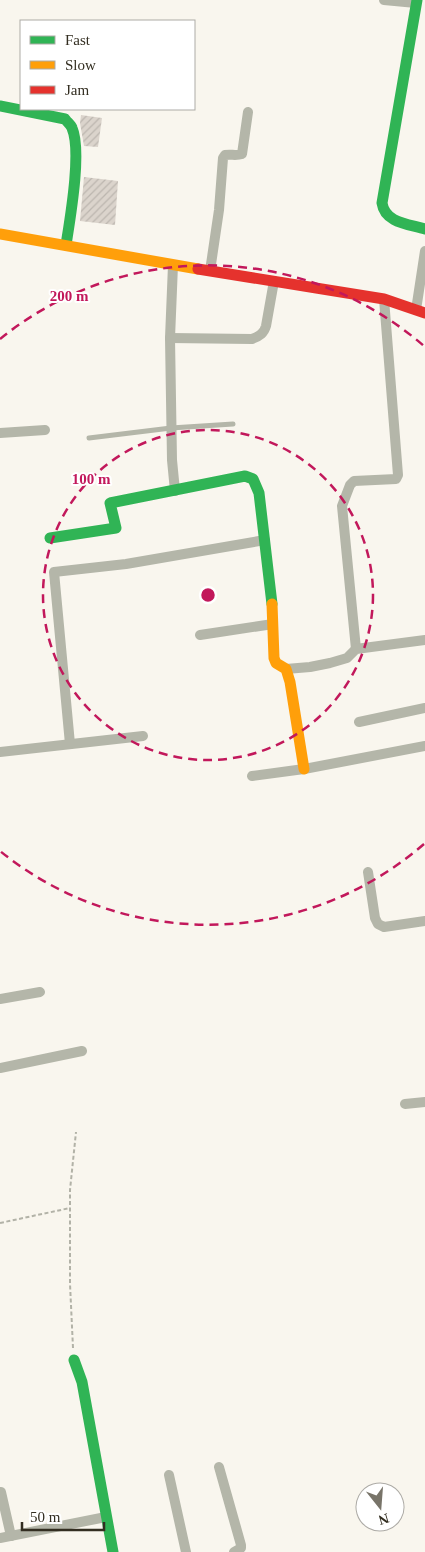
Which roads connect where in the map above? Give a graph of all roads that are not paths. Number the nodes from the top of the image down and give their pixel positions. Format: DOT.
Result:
graph roads {
  1 [pos="384,0"];
  2 [pos="418,7"];
  3 [pos="0,106"];
  4 [pos="248,112"];
  5 [pos="425,229"];
  6 [pos="0,234"];
  7 [pos="66,245"];
  8 [pos="425,251"];
  9 [pos="173,265"];
  10 [pos="210,271"];
  11 [pos="274,281"];
  12 [pos="384,299"];
  13 [pos="420,311"];
  14 [pos="170,338"];
  15 [pos="233,424"];
  16 [pos="171,428"];
  17 [pos="46,430"];
  18 [pos="0,433"];
  19 [pos="89,438"];
  20 [pos="175,491"];
  21 [pos="50,538"];
  22 [pos="265,540"];
  23 [pos="273,624"];
  24 [pos="200,635"];
  25 [pos="425,640"];
  26 [pos="356,649"];
  27 [pos="286,669"];
  28 [pos="425,708"];
  29 [pos="359,722"];
  30 [pos="144,736"];
  31 [pos="70,744"];
  32 [pos="425,746"];
  33 [pos="0,752"];
  34 [pos="304,769"];
  35 [pos="252,776"];
  36 [pos="368,872"];
  37 [pos="425,921"];
  38 [pos="40,992"];
  39 [pos="0,999"];
  40 [pos="82,1051"];
  41 [pos="0,1068"];
  42 [pos="425,1102"];
  43 [pos="405,1104"];
  44 [pos="74,1360"];
  45 [pos="219,1467"];
  46 [pos="168,1475"];
  47 [pos="1,1492"];
  48 [pos="106,1517"];
  49 [pos="11,1536"];
  50 [pos="0,1538"];
  51 [pos="113,1552"];
  52 [pos="186,1552"];
  53 [pos="234,1552"];
  1 -- 2 [label="street"];
  2 -- 5 [label="street"];
  3 -- 7 [label="street"];
  4 -- 10 [label="street"];
  6 -- 7 [label="street"];
  7 -- 9 [label="street"];
  8 -- 13 [label="street"];
  9 -- 10 [label="street"];
  9 -- 14 [label="street"];
  10 -- 11 [label="street"];
  11 -- 12 [label="street"];
  11 -- 14 [label="street"];
  12 -- 13 [label="street"];
  12 -- 26 [label="street"];
  14 -- 16 [label="street"];
  15 -- 16 [label="lane"];
  16 -- 19 [label="lane"];
  16 -- 20 [label="street"];
  17 -- 18 [label="street"];
  20 -- 21 [label="street"];
  20 -- 22 [label="street"];
  22 -- 23 [label="street"];
  22 -- 31 [label="street"];
  23 -- 24 [label="street"];
  23 -- 27 [label="street"];
  25 -- 26 [label="street"];
  26 -- 27 [label="street"];
  27 -- 34 [label="street"];
  28 -- 29 [label="street"];
  30 -- 31 [label="street"];
  31 -- 33 [label="street"];
  32 -- 34 [label="street"];
  34 -- 35 [label="street"];
  36 -- 37 [label="street"];
  38 -- 39 [label="street"];
  40 -- 41 [label="street"];
  42 -- 43 [label="street"];
  44 -- 48 [label="street"];
  45 -- 53 [label="street"];
  46 -- 52 [label="street"];
  47 -- 49 [label="street"];
  48 -- 49 [label="street"];
  48 -- 51 [label="street"];
  49 -- 50 [label="street"];
}
